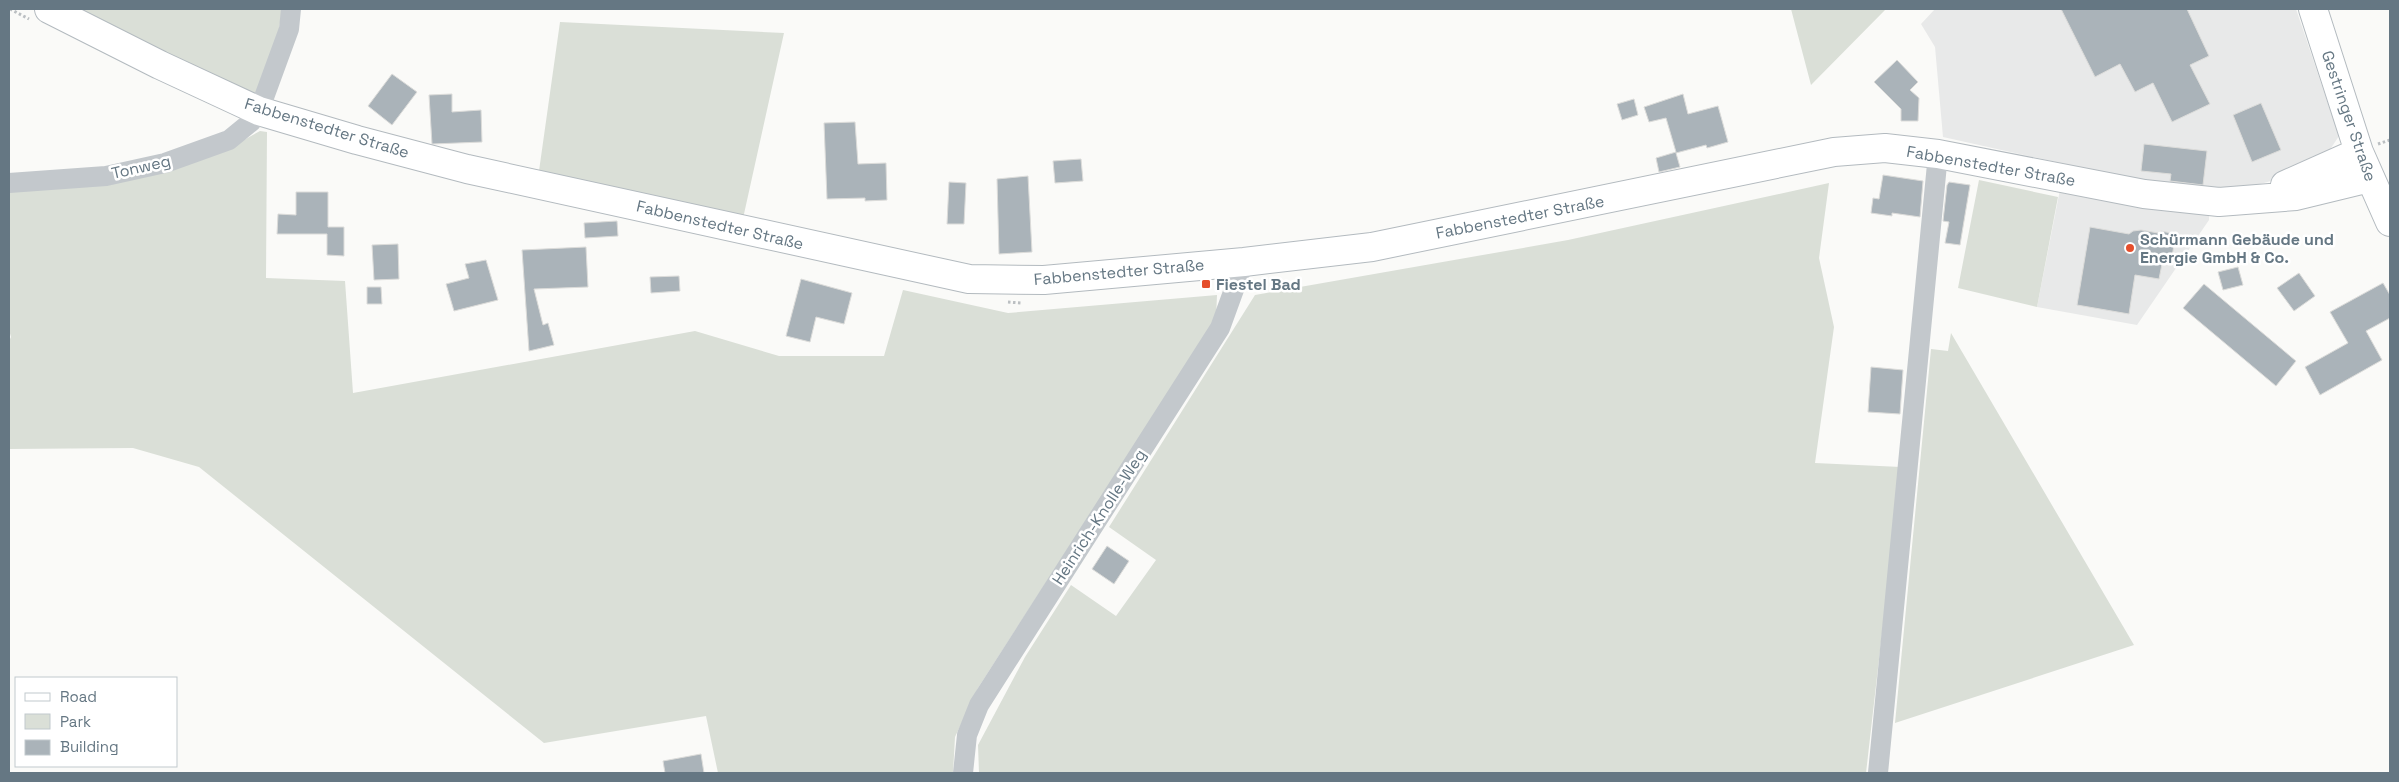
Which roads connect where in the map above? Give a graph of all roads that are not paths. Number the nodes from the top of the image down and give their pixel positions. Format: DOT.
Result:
graph roads {
  1 [pos="291,9"];
  2 [pos="2313,9"];
  3 [pos="41,15"];
  4 [pos="259,111"];
  5 [pos="2359,152"];
  6 [pos="1938,154"];
  7 [pos="2370,178"];
  8 [pos="9,183"];
  9 [pos="2247,202"];
  10 [pos="2390,222"];
  11 [pos="1244,262"];
  12 [pos="962,773"];
  13 [pos="1878,773"];
  1 -- 4 [label="street"];
  2 -- 5 [label="street, Gestringer Straße"];
  3 -- 4 [label="street, Fabbenstedter Straße"];
  4 -- 8 [label="street, Tonweg"];
  4 -- 11 [label="street, Fabbenstedter Straße"];
  5 -- 7 [label="street, Gestringer Straße"];
  5 -- 9 [label="street, Fabbenstedter Straße"];
  6 -- 9 [label="street, Fabbenstedter Straße"];
  6 -- 11 [label="street, Fabbenstedter Straße"];
  6 -- 13 [label="street"];
  7 -- 9 [label="street, Fabbenstedter Straße"];
  7 -- 10 [label="street, Gestringer Straße"];
  11 -- 12 [label="street, Heinrich-Knolle-Weg"];
}
